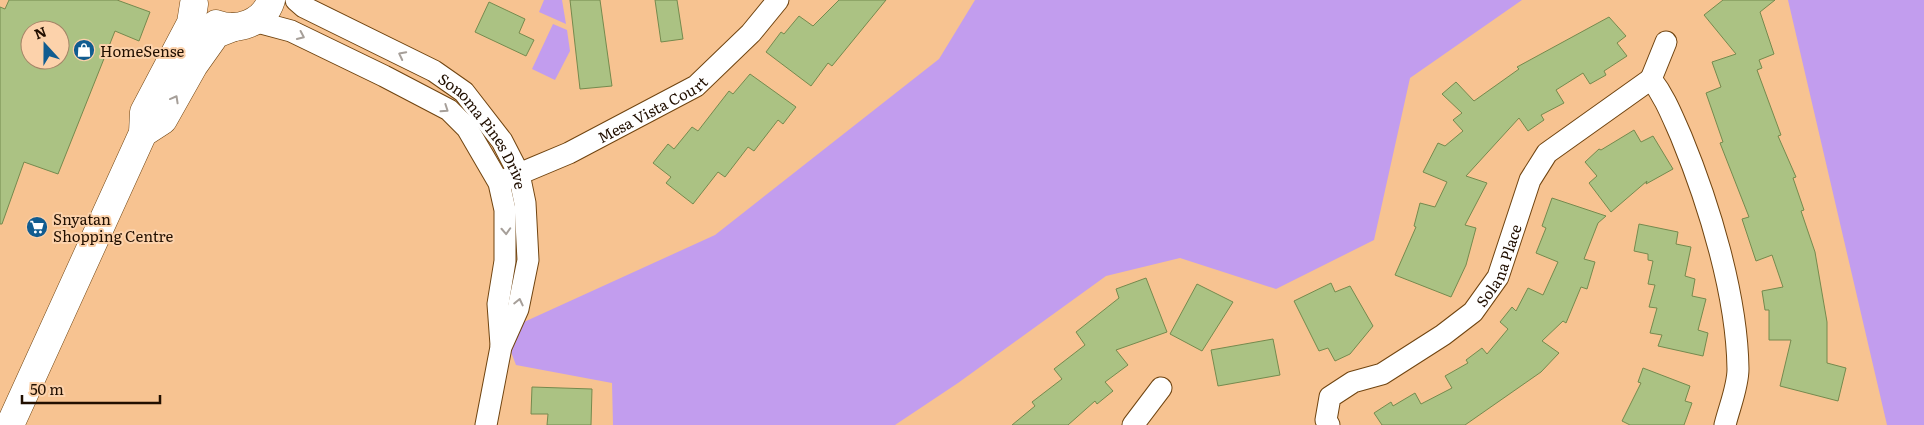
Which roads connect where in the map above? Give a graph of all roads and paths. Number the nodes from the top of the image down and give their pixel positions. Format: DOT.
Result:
graph roads {
  1 [pos="272,0"];
  2 [pos="296,0"];
  3 [pos="778,0"];
  4 [pos="193,2"];
  5 [pos="244,24"];
  6 [pos="1666,42"];
  7 [pos="1651,79"];
  8 [pos="143,132"];
  9 [pos="519,174"];
  10 [pos="499,183"];
  11 [pos="501,347"];
  12 [pos="1162,388"];
  13 [pos="10,425"];
  14 [pos="486,425"];
  15 [pos="1133,425"];
  16 [pos="1329,425"];
  17 [pos="1725,425"];
  1 -- 5 [label="street"];
  9 -- 2 [label="street, Sonoma Pines Drive, one-way"];
  3 -- 9 [label="street, Mesa Vista Court"];
  4 -- 5 [label="street"];
  4 -- 8 [label="street"];
  8 -- 5 [label="street, one-way"];
  5 -- 10 [label="street, Sonoma Pines Drive, one-way"];
  6 -- 7 [label="street"];
  7 -- 16 [label="street, Solana Place"];
  7 -- 17 [label="street"];
  8 -- 13 [label="street"];
  9 -- 10 [label="street, Mesa Vista Court"];
  11 -- 9 [label="street, Sonoma Pines Drive, one-way"];
  10 -- 11 [label="street, Sonoma Pines Drive, one-way"];
  11 -- 14 [label="street, Sonoma Pines Drive"];
  12 -- 15 [label="street"];
}
